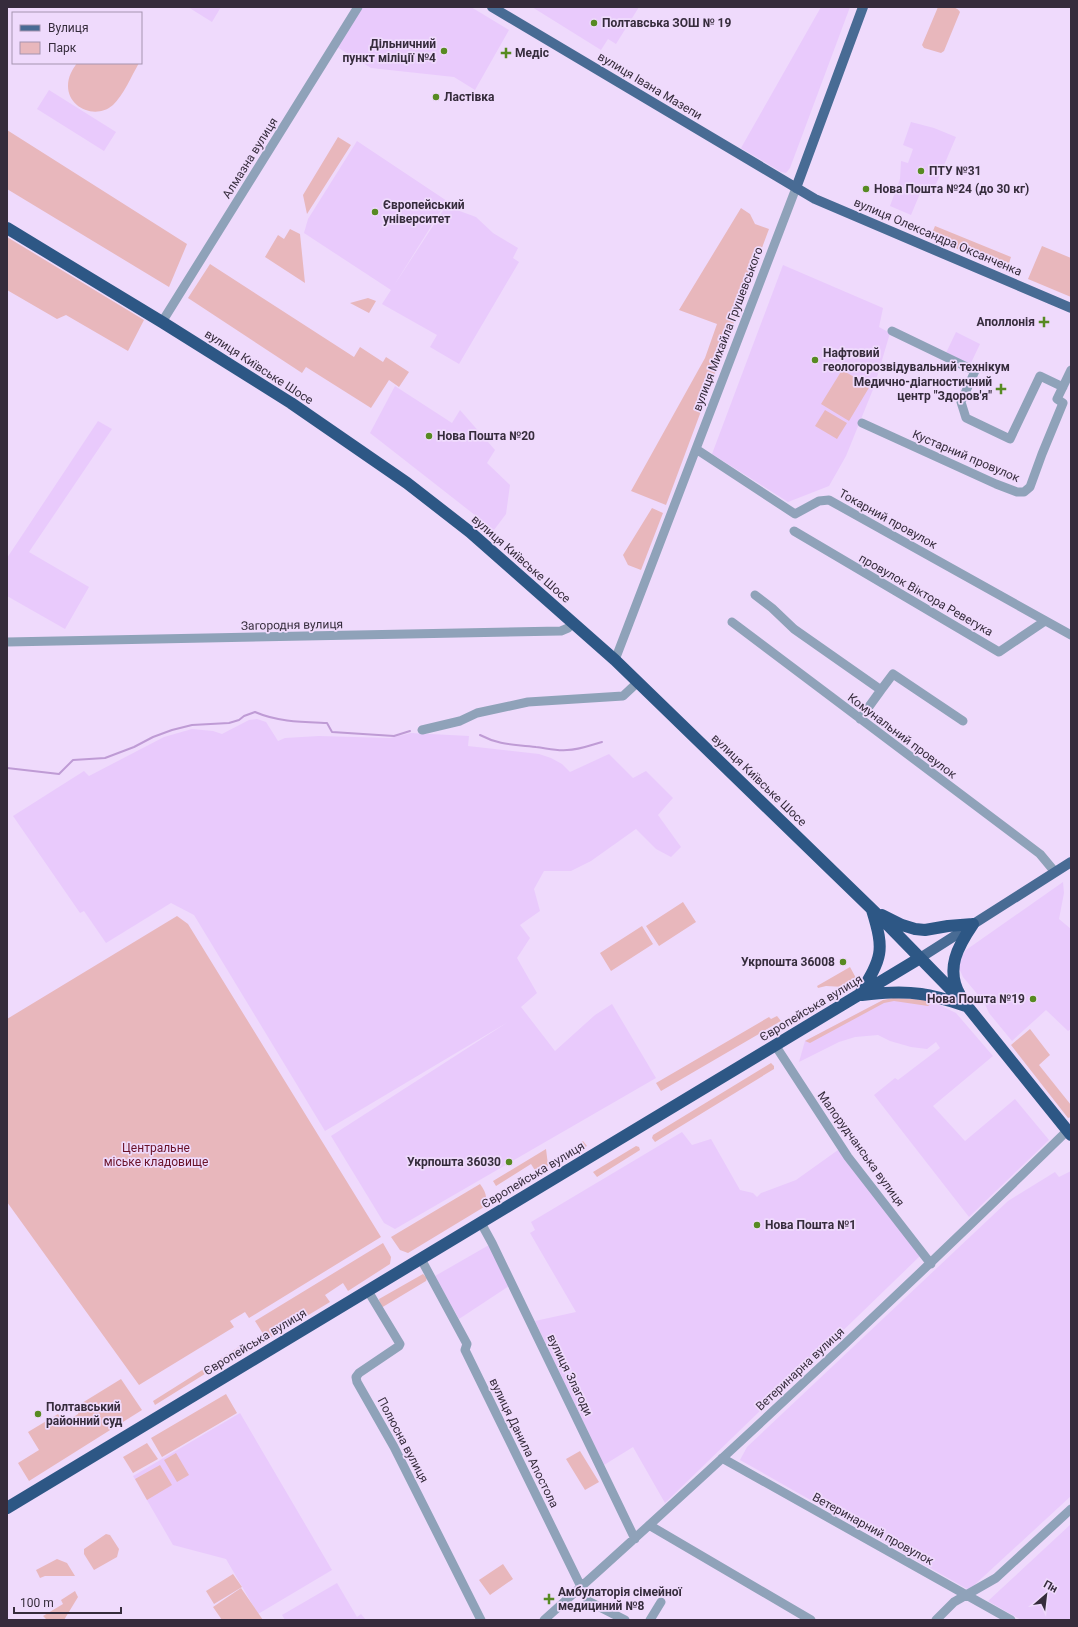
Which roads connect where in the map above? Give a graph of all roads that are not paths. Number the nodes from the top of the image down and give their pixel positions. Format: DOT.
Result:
graph roads {
  1 [pos="358,7"];
  2 [pos="492,7"];
  3 [pos="863,7"];
  4 [pos="796,188"];
  5 [pos="7,228"];
  6 [pos="1071,308"];
  7 [pos="162,322"];
  8 [pos="892,331"];
  9 [pos="1071,370"];
  10 [pos="1063,388"];
  11 [pos="1067,405"];
  12 [pos="862,424"];
  13 [pos="696,449"];
  14 [pos="794,531"];
  15 [pos="754,595"];
  16 [pos="1045,621"];
  17 [pos="574,622"];
  18 [pos="732,622"];
  19 [pos="1071,635"];
  20 [pos="7,642"];
  21 [pos="615,660"];
  22 [pos="638,682"];
  23 [pos="881,690"];
  24 [pos="860,719"];
  25 [pos="963,721"];
  26 [pos="422,730"];
  27 [pos="1071,862"];
  28 [pos="1056,872"];
  29 [pos="871,909"];
  30 [pos="974,924"];
  31 [pos="920,958"];
  32 [pos="859,995"];
  33 [pos="967,1006"];
  34 [pos="775,1046"];
  35 [pos="1069,1133"];
  36 [pos="481,1223"];
  37 [pos="421,1259"];
  38 [pos="931,1264"];
  39 [pos="368,1290"];
  40 [pos="722,1458"];
  41 [pos="7,1508"];
  42 [pos="1071,1509"];
  43 [pos="650,1525"];
  44 [pos="635,1539"];
  45 [pos="581,1586"];
  46 [pos="966,1595"];
  47 [pos="661,1602"];
  48 [pos="481,1620"];
  49 [pos="544,1620"];
  50 [pos="625,1620"];
  51 [pos="650,1620"];
  52 [pos="811,1620"];
  53 [pos="936,1620"];
  54 [pos="1011,1620"];
  1 -- 7 [label="street, Алмазна вулиця"];
  2 -- 4 [label="main road, вулиця Івана Мазепи"];
  3 -- 4 [label="main road, вулиця Михайла Грушевського"];
  4 -- 6 [label="main road, вулиця Олександра Оксанченка"];
  4 -- 13 [label="street, вулиця Михайла Грушевського"];
  5 -- 7 [label="highway, вулиця Київське Шосе"];
  7 -- 17 [label="highway, вулиця Київське Шосе"];
  8 -- 10 [label="street"];
  9 -- 10 [label="street, Кустарний провулок"];
  10 -- 11 [label="street, Кустарний провулок"];
  11 -- 12 [label="street, Кустарний провулок"];
  13 -- 16 [label="street, Токарний провулок"];
  13 -- 21 [label="street, вулиця Михайла Грушевського"];
  14 -- 16 [label="street, провулок Віктора Ревегука"];
  15 -- 23 [label="street"];
  16 -- 19 [label="street, Токарний провулок"];
  17 -- 20 [label="street, Загородня вулиця"];
  17 -- 21 [label="highway, вулиця Київське Шосе"];
  18 -- 24 [label="street, Комунальний провулок"];
  21 -- 22 [label="highway, вулиця Київське Шосе"];
  22 -- 26 [label="street"];
  22 -- 29 [label="highway, вулиця Київське Шосе"];
  23 -- 24 [label="street"];
  23 -- 25 [label="street"];
  24 -- 28 [label="street, Комунальний провулок"];
  27 -- 28 [label="main road, Європейська вулиця"];
  28 -- 30 [label="main road, Європейська вулиця"];
  29 -- 30 [label="highway"];
  29 -- 31 [label="highway, вулиця Київське Шосе"];
  29 -- 32 [label="highway"];
  30 -- 31 [label="main road, Європейська вулиця"];
  30 -- 33 [label="highway"];
  31 -- 32 [label="highway, Європейська вулиця"];
  31 -- 33 [label="highway, вулиця Київське Шосе"];
  32 -- 33 [label="highway"];
  32 -- 34 [label="highway, Європейська вулиця"];
  33 -- 35 [label="highway"];
  34 -- 36 [label="highway, Європейська вулиця"];
  34 -- 38 [label="street, Малорудчанська вулиця"];
  35 -- 38 [label="street, Ветеринарна вулиця"];
  36 -- 37 [label="highway, Європейська вулиця"];
  36 -- 44 [label="street, вулиця Злагоди"];
  37 -- 39 [label="highway, Європейська вулиця"];
  37 -- 45 [label="street, вулиця Данила Апостола"];
  38 -- 40 [label="street, Ветеринарна вулиця"];
  39 -- 41 [label="highway, Європейська вулиця"];
  39 -- 48 [label="street, Полюсна вулиця"];
  40 -- 43 [label="street, Ветеринарна вулиця"];
  40 -- 46 [label="street, Ветеринарний провулок"];
  42 -- 46 [label="street"];
  43 -- 44 [label="street, Ветеринарна вулиця"];
  43 -- 52 [label="street"];
  44 -- 45 [label="street, Ветеринарна вулиця"];
  45 -- 49 [label="street, Ветеринарна вулиця"];
  45 -- 50 [label="street, вулиця Данила Апостола"];
  46 -- 53 [label="street"];
  46 -- 54 [label="street, Ветеринарний провулок"];
  47 -- 51 [label="street"];
}
